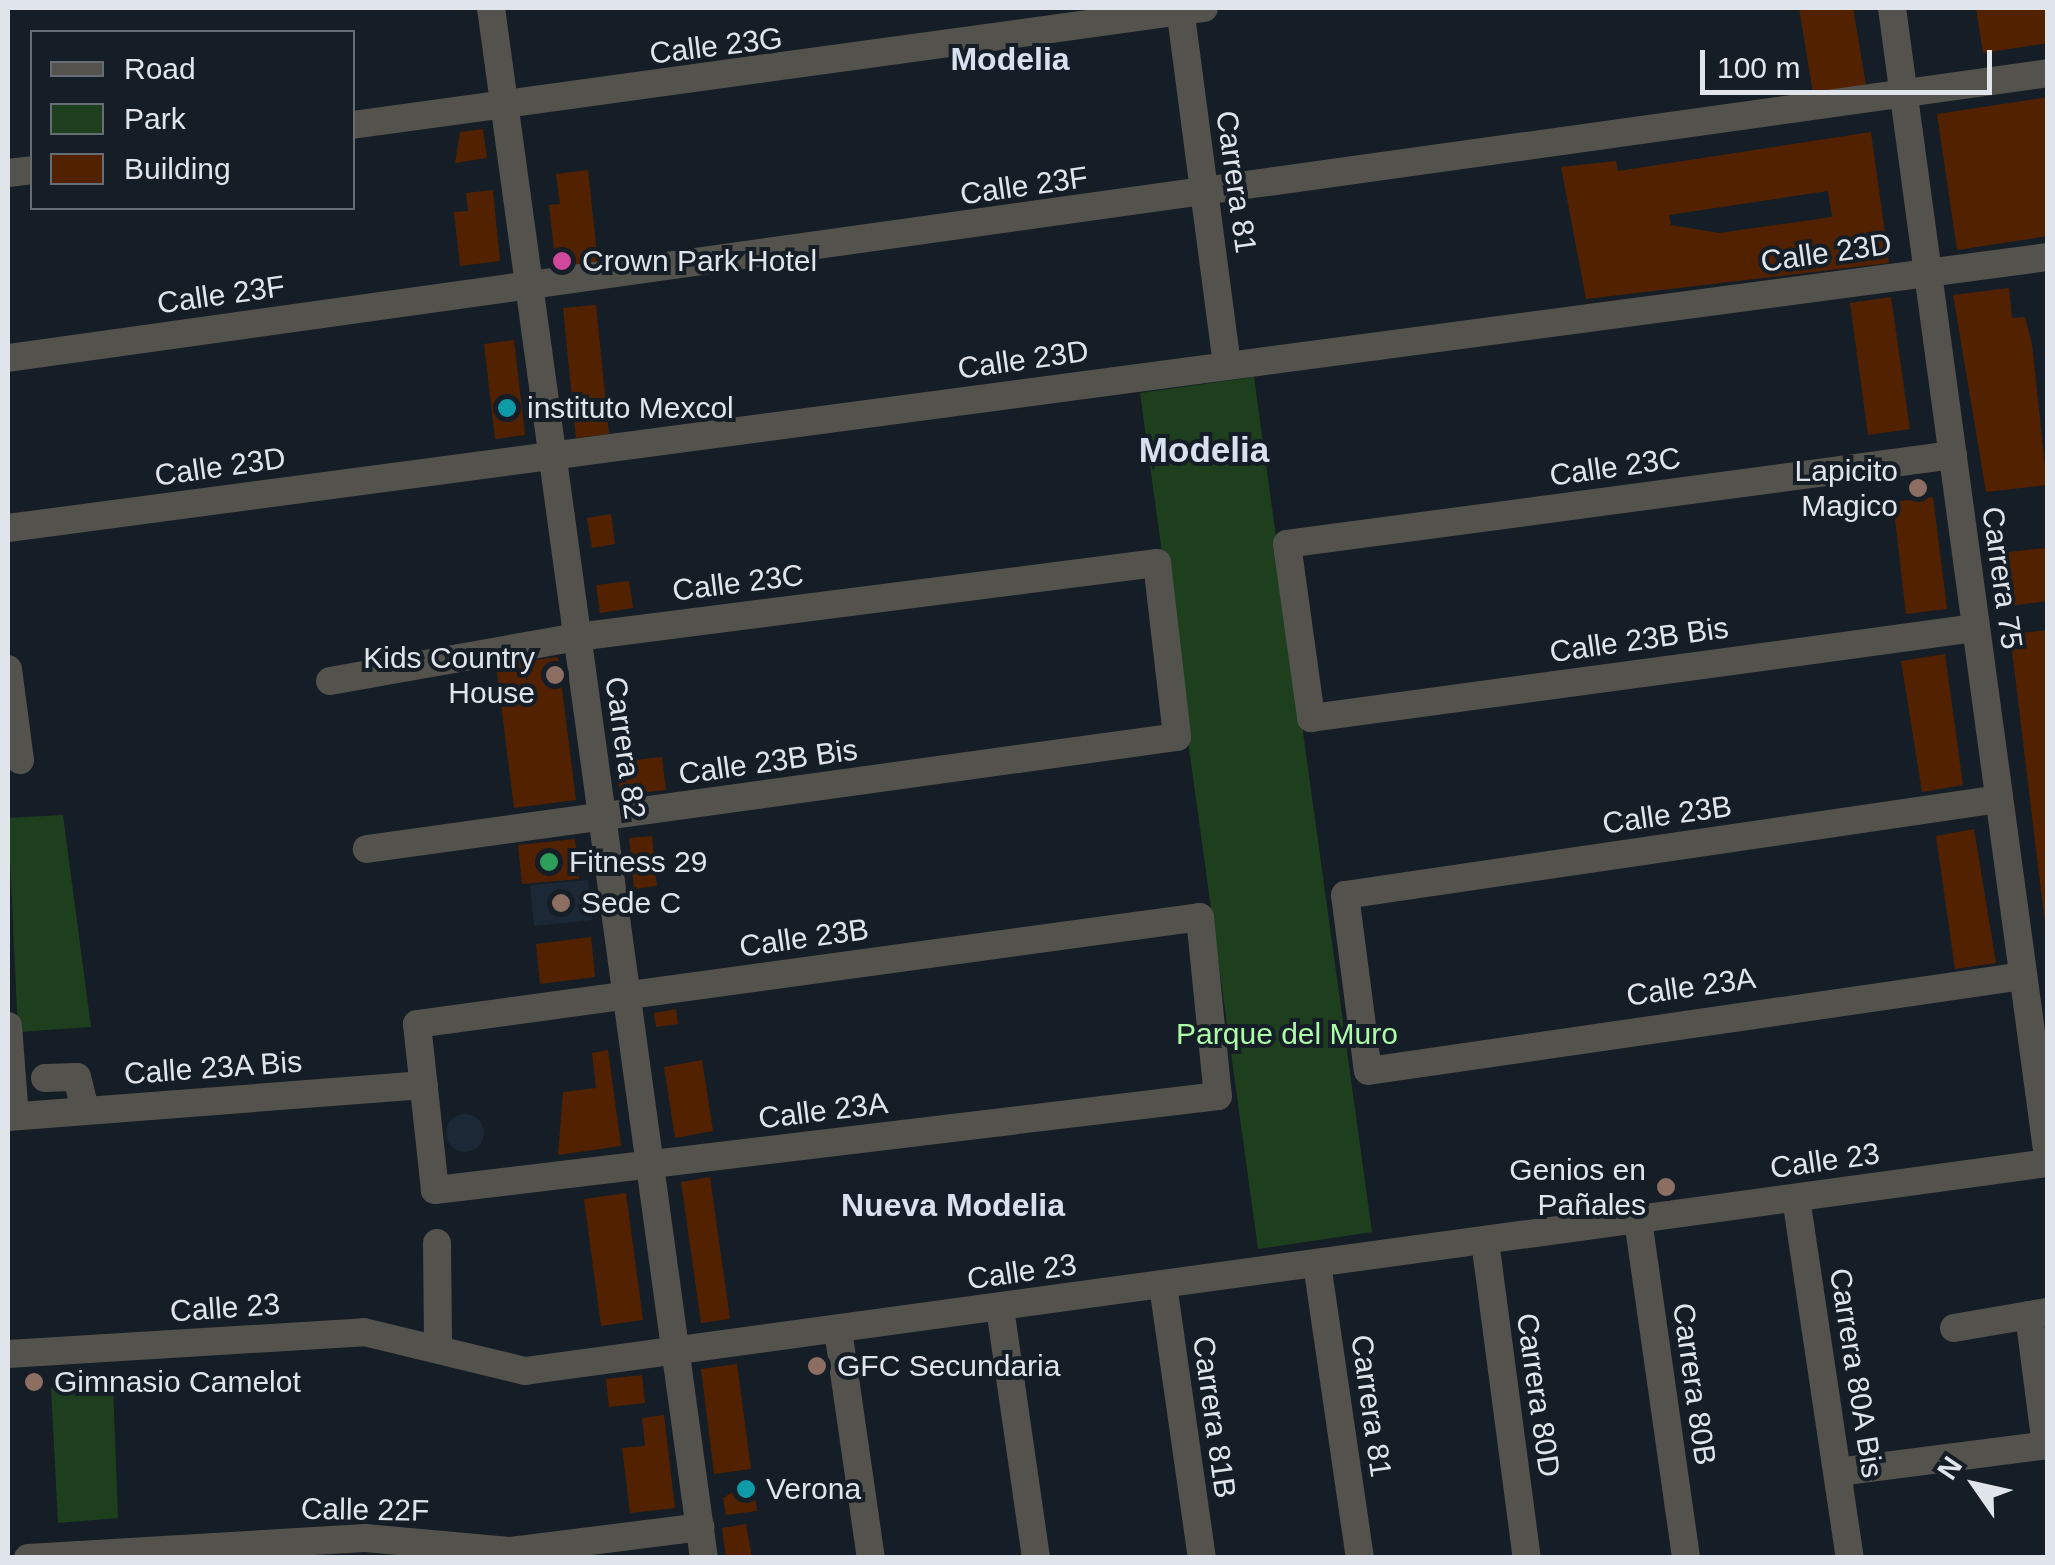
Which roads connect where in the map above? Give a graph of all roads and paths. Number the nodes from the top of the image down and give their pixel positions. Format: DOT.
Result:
graph roads {
  1 [pos="492,8"];
  2 [pos="1892,8"];
  3 [pos="1188,9"];
  4 [pos="2048,73"];
  5 [pos="1904,94"];
  6 [pos="504,103"];
  7 [pos="355,125"];
  8 [pos="1205,194"];
  9 [pos="2048,257"];
  10 [pos="1928,272"];
  11 [pos="529,284"];
  12 [pos="8,358"];
  13 [pos="1227,366"];
  14 [pos="552,455"];
  15 [pos="1953,455"];
  16 [pos="8,528"];
  17 [pos="1976,628"];
  18 [pos="577,637"];
  19 [pos="8,669"];
  20 [pos="330,681"];
  21 [pos="1312,718"];
  22 [pos="1177,737"];
  23 [pos="20,760"];
  24 [pos="1999,799"];
  25 [pos="602,818"];
  26 [pos="367,849"];
  27 [pos="2023,976"];
  28 [pos="626,995"];
  29 [pos="8,1026"];
  30 [pos="1368,1070"];
  31 [pos="45,1078"];
  32 [pos="424,1085"];
  33 [pos="1218,1096"];
  34 [pos="85,1109"];
  35 [pos="11,1116"];
  36 [pos="2048,1160"];
  37 [pos="649,1164"];
  38 [pos="1796,1198"];
  39 [pos="1638,1220"];
  40 [pos="1485,1241"];
  41 [pos="437,1244"];
  42 [pos="1317,1264"];
  43 [pos="1163,1286"];
  44 [pos="1000,1308"];
  45 [pos="2038,1314"];
  46 [pos="1954,1328"];
  47 [pos="838,1330"];
  48 [pos="438,1345"];
  49 [pos="675,1353"];
  50 [pos="8,1354"];
  51 [pos="2047,1445"];
  52 [pos="1838,1472"];
  53 [pos="700,1527"];
  54 [pos="28,1558"];
  55 [pos="704,1558"];
  56 [pos="871,1558"];
  57 [pos="1036,1558"];
  58 [pos="1202,1558"];
  59 [pos="1360,1558"];
  60 [pos="1527,1558"];
  61 [pos="1686,1558"];
  62 [pos="1850,1558"];
  1 -- 6 [label="street, Carrera 82"];
  2 -- 5 [label="street, Carrera 75"];
  3 -- 6 [label="street, Calle 23G"];
  3 -- 8 [label="street, Carrera 81"];
  4 -- 5 [label="street, Calle 23F"];
  5 -- 8 [label="street, Calle 23F"];
  5 -- 10 [label="street, Carrera 75"];
  6 -- 7 [label="street, Calle 23G"];
  6 -- 11 [label="street, Carrera 82"];
  8 -- 11 [label="street, Calle 23F"];
  8 -- 13 [label="street, Carrera 81"];
  9 -- 10 [label="street, Calle 23D"];
  10 -- 13 [label="street, Calle 23D"];
  10 -- 15 [label="street, Carrera 75"];
  11 -- 12 [label="street, Calle 23F"];
  11 -- 14 [label="street, Carrera 82"];
  13 -- 14 [label="street, Calle 23D"];
  14 -- 16 [label="street, Calle 23D"];
  14 -- 18 [label="street, Carrera 82"];
  15 -- 17 [label="street, Carrera 75"];
  15 -- 21 [label="street, Calle 23C"];
  17 -- 21 [label="street, Calle 23B Bis"];
  17 -- 24 [label="street, Carrera 75"];
  18 -- 20 [label="street, Calle 23C"];
  18 -- 22 [label="street, Calle 23C"];
  18 -- 25 [label="street, Carrera 82"];
  19 -- 23 [label="street"];
  22 -- 25 [label="street, Calle 23B Bis"];
  24 -- 27 [label="street, Carrera 75"];
  24 -- 30 [label="street, Calle 23B"];
  25 -- 26 [label="street, Calle 23B Bis"];
  25 -- 28 [label="street, Carrera 82"];
  27 -- 30 [label="street, Calle 23A"];
  27 -- 36 [label="street, Carrera 75"];
  28 -- 32 [label="street, Calle 23B"];
  28 -- 33 [label="street, Calle 23B"];
  28 -- 37 [label="street, Carrera 82"];
  29 -- 35 [label="street"];
  31 -- 34 [label="street"];
  32 -- 34 [label="street, Calle 23A Bis"];
  32 -- 37 [label="street, Calle 23A"];
  33 -- 37 [label="street, Calle 23A"];
  34 -- 35 [label="street, Calle 23A Bis"];
  36 -- 38 [label="street, Calle 23"];
  37 -- 49 [label="street, Carrera 82"];
  38 -- 39 [label="street, Calle 23"];
  38 -- 52 [label="street, Carrera 80A Bis"];
  39 -- 40 [label="street, Calle 23"];
  39 -- 61 [label="street, Carrera 80B"];
  40 -- 42 [label="street, Calle 23"];
  40 -- 60 [label="street, Carrera 80D"];
  41 -- 48 [label="street"];
  42 -- 43 [label="street, Calle 23"];
  42 -- 59 [label="street, Carrera 81"];
  43 -- 44 [label="street, Calle 23"];
  43 -- 58 [label="street, Carrera 81B"];
  44 -- 47 [label="street, Calle 23"];
  44 -- 57 [label="street"];
  45 -- 46 [label="street"];
  45 -- 51 [label="street"];
  47 -- 49 [label="street, Calle 23"];
  47 -- 56 [label="street"];
  48 -- 49 [label="street, Calle 23"];
  48 -- 50 [label="street, Calle 23"];
  49 -- 53 [label="street, Carrera 82"];
  51 -- 52 [label="street"];
  52 -- 62 [label="street, Carrera 80A Bis"];
  53 -- 54 [label="street, Calle 22F"];
  53 -- 55 [label="street, Carrera 82"];
}
